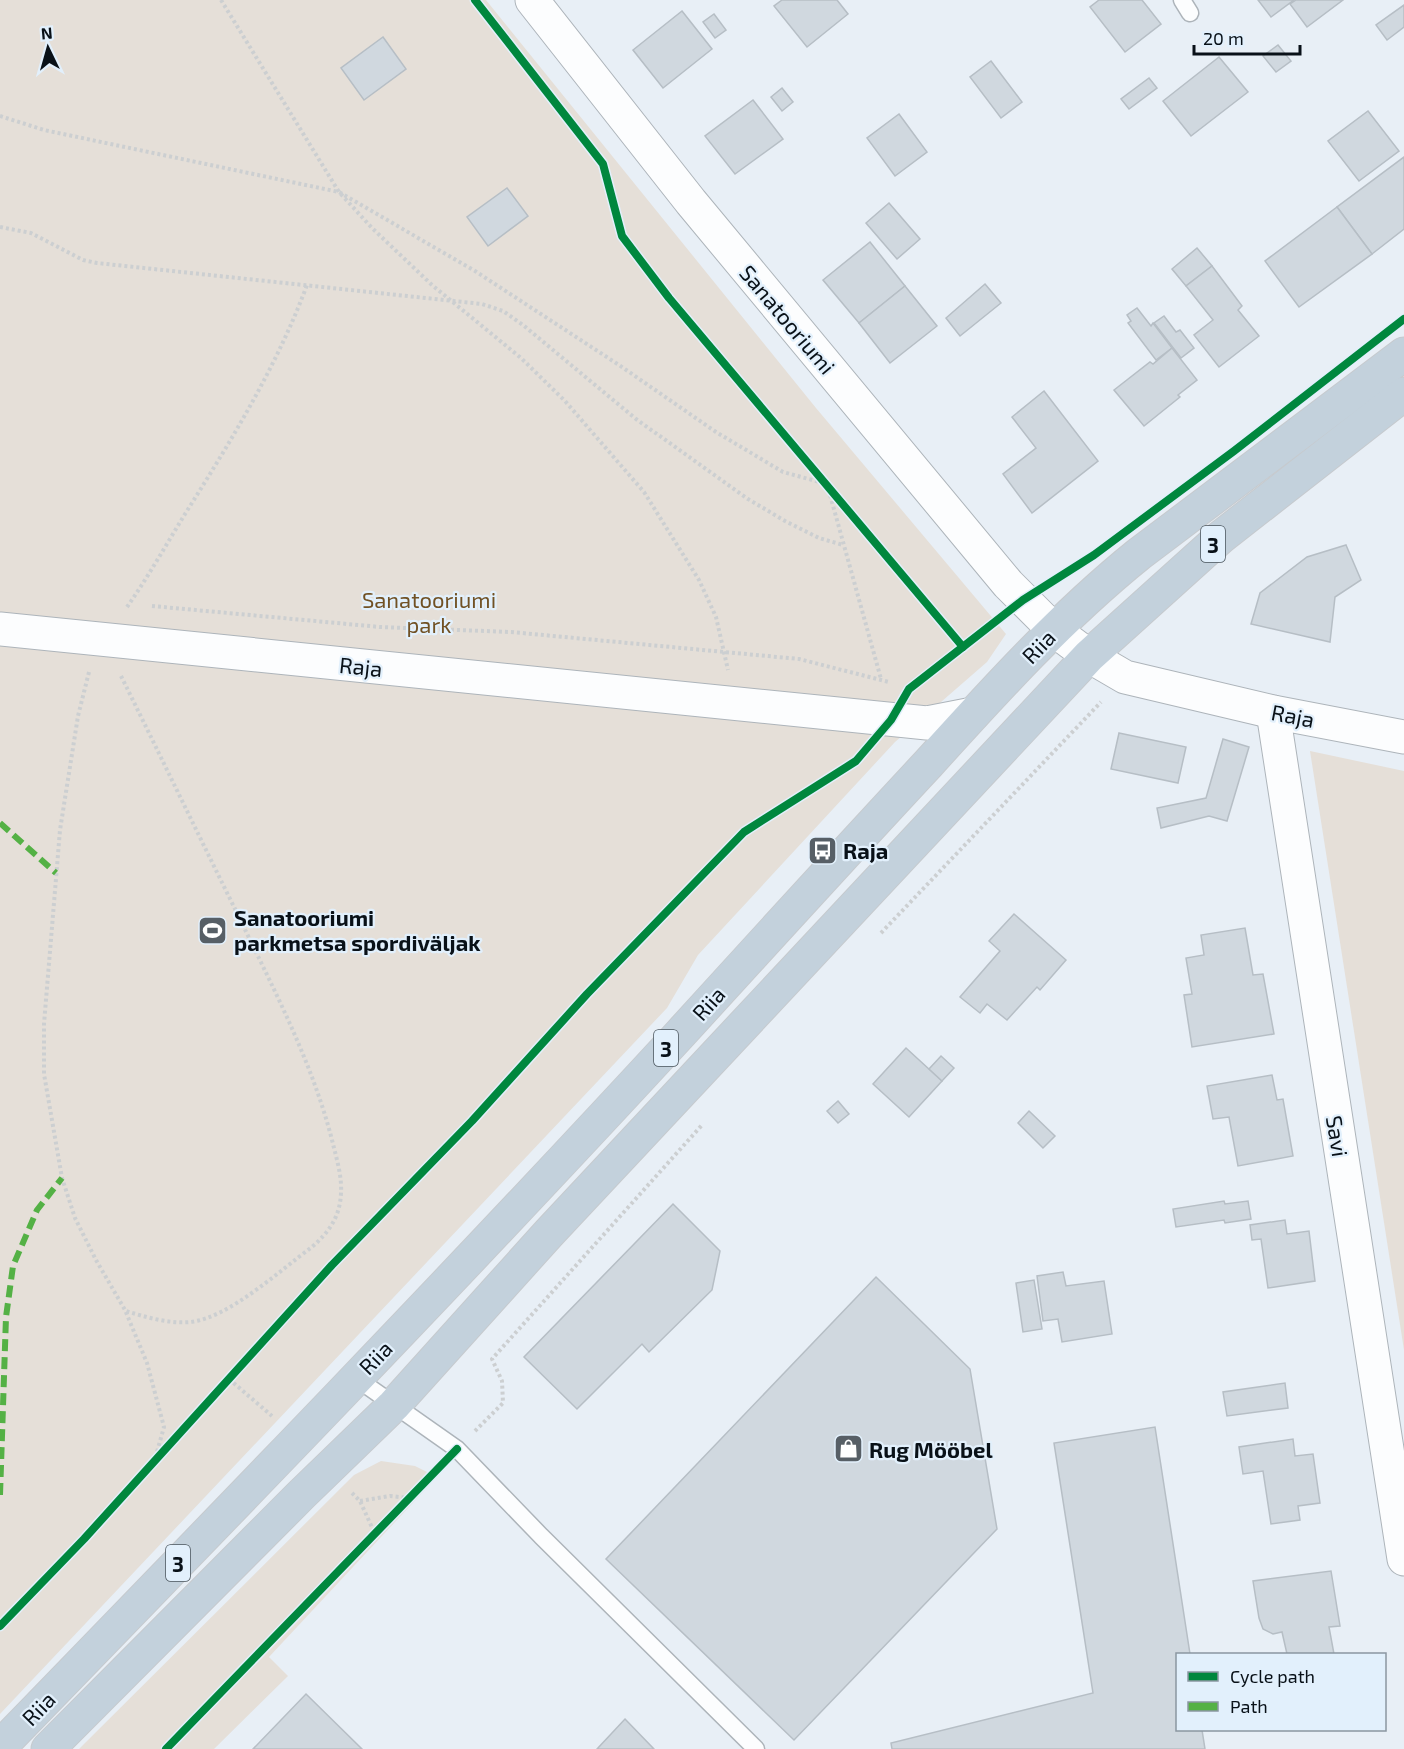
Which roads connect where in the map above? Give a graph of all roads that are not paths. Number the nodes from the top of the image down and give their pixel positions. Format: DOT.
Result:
graph roads {
  1 [pos="532,0"];
  2 [pos="1404,354"];
  3 [pos="1404,394"];
  4 [pos="0,629"];
  5 [pos="1053,630"];
  6 [pos="1089,656"];
  7 [pos="1273,712"];
  8 [pos="973,714"];
  9 [pos="1404,737"];
  10 [pos="356,1378"];
  11 [pos="393,1405"];
  12 [pos="1404,1559"];
  13 [pos="0,1747"];
  14 [pos="48,1749"];
  15 [pos="756,1749"];
  1 -- 5 [label="street, Sanatooriumi"];
  2 -- 5 [label="highway, Riia / 3"];
  3 -- 6 [label="highway, Riia / 3"];
  4 -- 8 [label="street, Raja"];
  5 -- 6 [label="street, Raja"];
  5 -- 8 [label="highway, Riia / 3"];
  6 -- 7 [label="street, Raja"];
  6 -- 11 [label="highway, Riia / 3"];
  7 -- 9 [label="street, Raja"];
  7 -- 12 [label="street, Savi"];
  8 -- 10 [label="highway, Riia / 3"];
  10 -- 11 [label="lane"];
  10 -- 13 [label="highway, Riia / 3"];
  11 -- 14 [label="highway, Riia / 3"];
  11 -- 15 [label="lane"];
}
